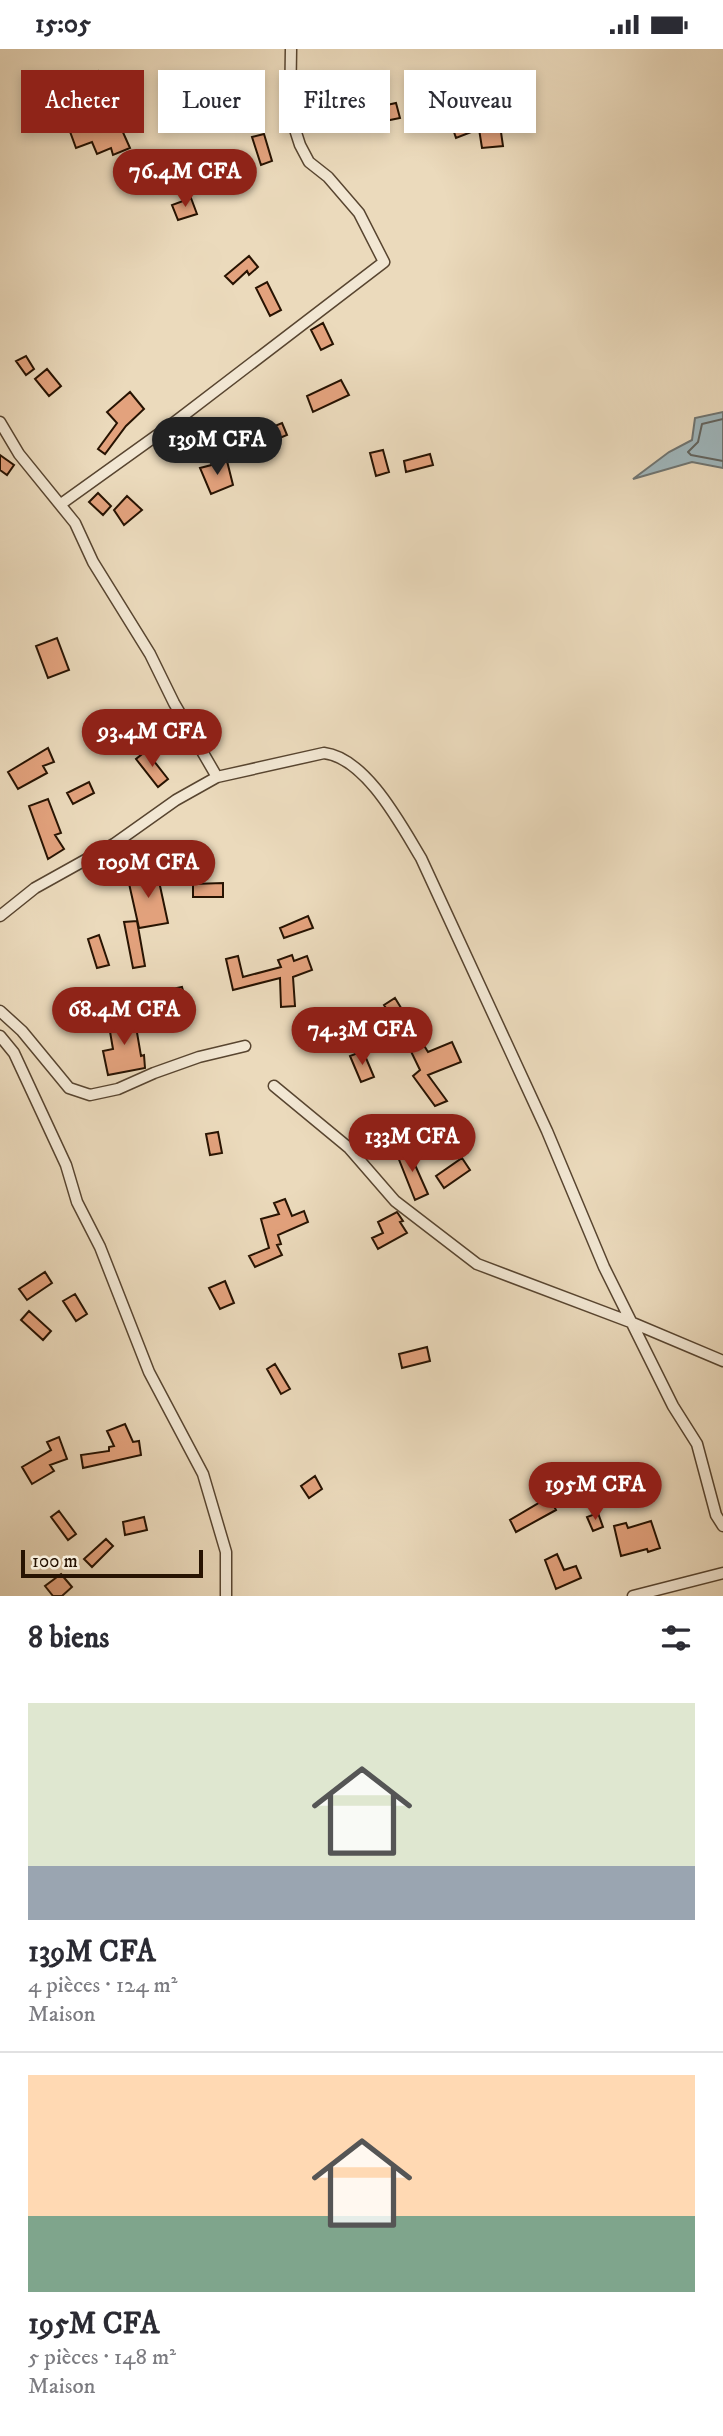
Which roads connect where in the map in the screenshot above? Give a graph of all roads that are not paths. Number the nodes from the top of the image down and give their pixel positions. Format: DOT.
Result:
graph roads {
  1 [pos="291,49"];
  2 [pos="0,422"];
  3 [pos="61,504"];
  4 [pos="217,777"];
  5 [pos="0,915"];
  6 [pos="0,1011"];
  7 [pos="0,1036"];
  8 [pos="245,1046"];
  9 [pos="274,1086"];
  10 [pos="634,1323"];
  11 [pos="723,1361"];
  12 [pos="723,1525"];
  13 [pos="723,1573"];
  14 [pos="226,1596"];
  15 [pos="633,1596"];
  1 -- 3 [label="street"];
  2 -- 3 [label="street"];
  3 -- 4 [label="street"];
  4 -- 5 [label="street"];
  4 -- 10 [label="street"];
  6 -- 8 [label="street"];
  7 -- 14 [label="street"];
  9 -- 10 [label="street"];
  10 -- 11 [label="street"];
  10 -- 12 [label="street"];
  13 -- 15 [label="street"];
}
